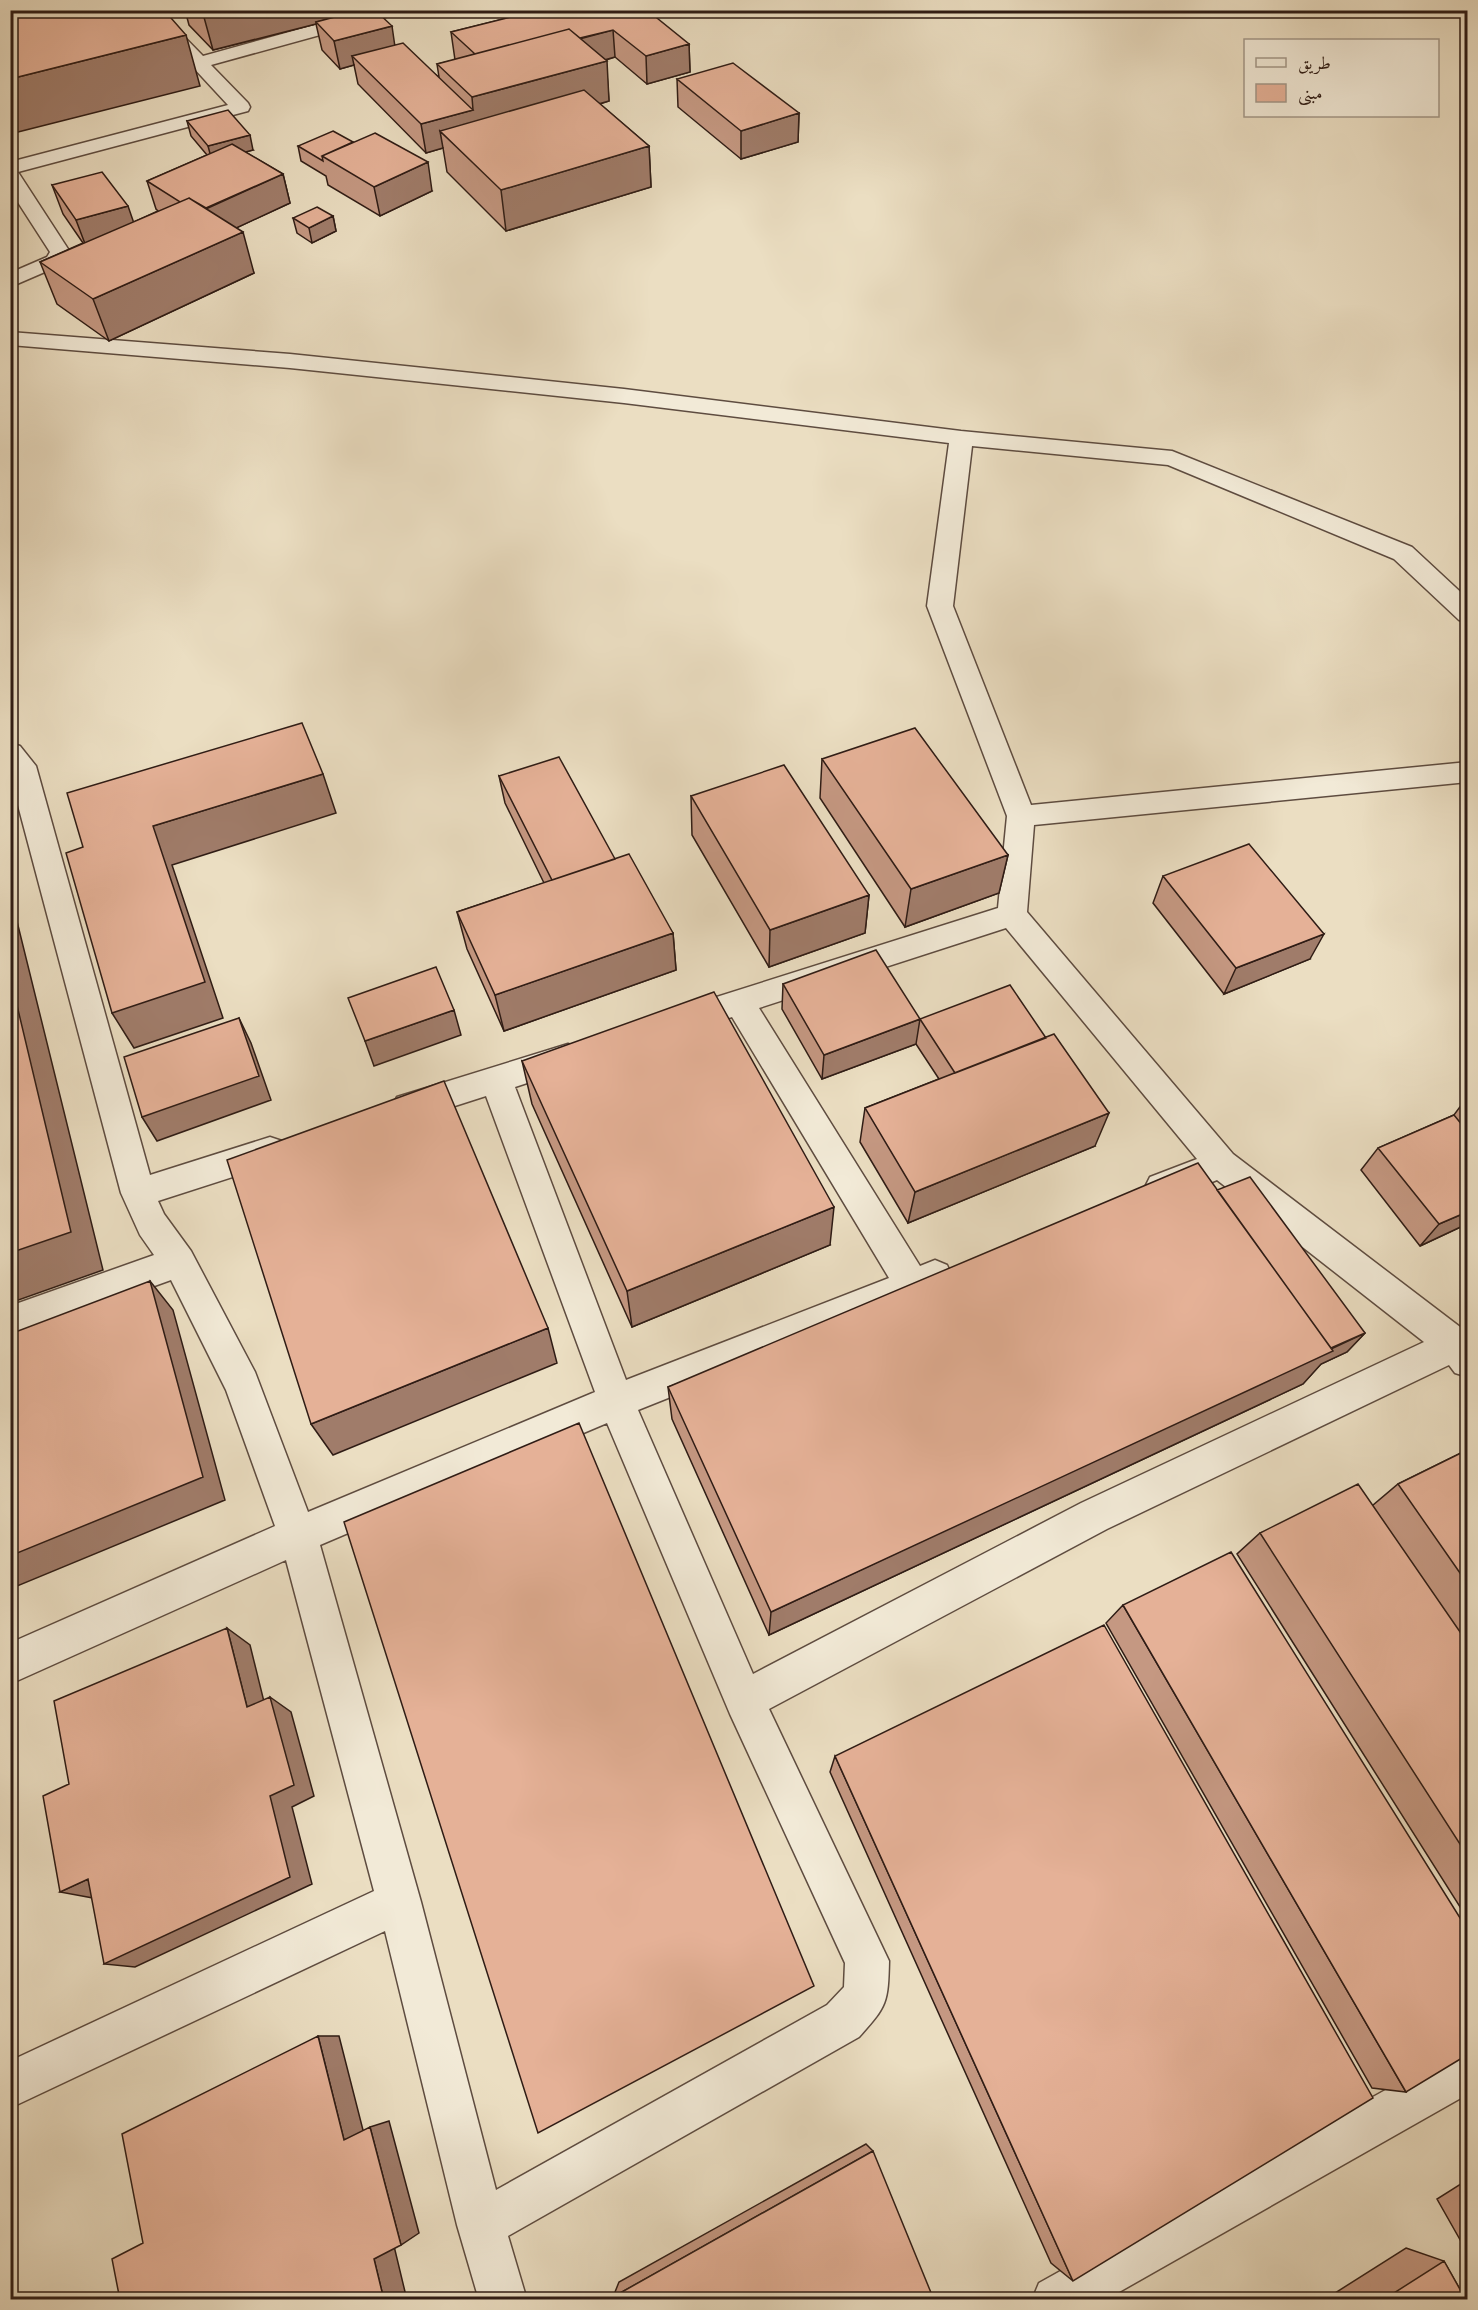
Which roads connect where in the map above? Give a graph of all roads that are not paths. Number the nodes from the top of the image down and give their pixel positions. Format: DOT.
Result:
graph roads {
  1 [pos="390,10"];
  2 [pos="152,15"];
  3 [pos="174,15"];
  4 [pos="134,24"];
  5 [pos="199,63"];
  6 [pos="226,92"];
  7 [pos="10,150"];
  8 [pos="10,168"];
  9 [pos="10,174"];
  10 [pos="10,281"];
  11 [pos="10,338"];
  12 [pos="961,438"];
  13 [pos="1467,614"];
  14 [pos="10,753"];
  15 [pos="1467,772"];
  16 [pos="1021,816"];
  17 [pos="1012,915"];
  18 [pos="739,1002"];
  19 [pos="651,1030"];
  20 [pos="595,1048"];
  21 [pos="496,1079"];
  22 [pos="384,1115"];
  23 [pos="294,1143"];
  24 [pos="1221,1164"];
  25 [pos="138,1193"];
  26 [pos="1133,1198"];
  27 [pos="179,1262"];
  28 [pos="967,1263"];
  29 [pos="912,1285"];
  30 [pos="10,1322"];
  31 [pos="1461,1353"];
  32 [pos="616,1401"];
  33 [pos="298,1535"];
  34 [pos="10,1664"];
  35 [pos="744,1700"];
  36 [pos="399,1902"];
  37 [pos="1467,2069"];
  38 [pos="10,2085"];
  39 [pos="481,2225"];
  40 [pos="503,2300"];
  41 [pos="1056,2300"];
  1 -- 5 [label="street"];
  2 -- 3 [label="street"];
  2 -- 4 [label="street"];
  2 -- 5 [label="street"];
  5 -- 6 [label="street"];
  6 -- 7 [label="street"];
  6 -- 8 [label="street"];
  9 -- 10 [label="street"];
  11 -- 12 [label="street"];
  12 -- 13 [label="street"];
  12 -- 16 [label="street"];
  14 -- 25 [label="street"];
  15 -- 16 [label="street"];
  16 -- 17 [label="street"];
  17 -- 18 [label="street"];
  17 -- 24 [label="street"];
  18 -- 19 [label="street"];
  18 -- 29 [label="street"];
  20 -- 21 [label="street"];
  21 -- 22 [label="street"];
  21 -- 32 [label="street"];
  23 -- 25 [label="street"];
  24 -- 26 [label="street"];
  24 -- 31 [label="street"];
  25 -- 27 [label="street"];
  27 -- 30 [label="street"];
  27 -- 33 [label="street"];
  28 -- 29 [label="street"];
  29 -- 32 [label="street"];
  31 -- 35 [label="street"];
  32 -- 33 [label="street"];
  32 -- 35 [label="street"];
  33 -- 34 [label="street"];
  33 -- 36 [label="street"];
  35 -- 39 [label="street"];
  36 -- 38 [label="street"];
  36 -- 39 [label="street"];
  37 -- 41 [label="street"];
  39 -- 40 [label="street"];
}
